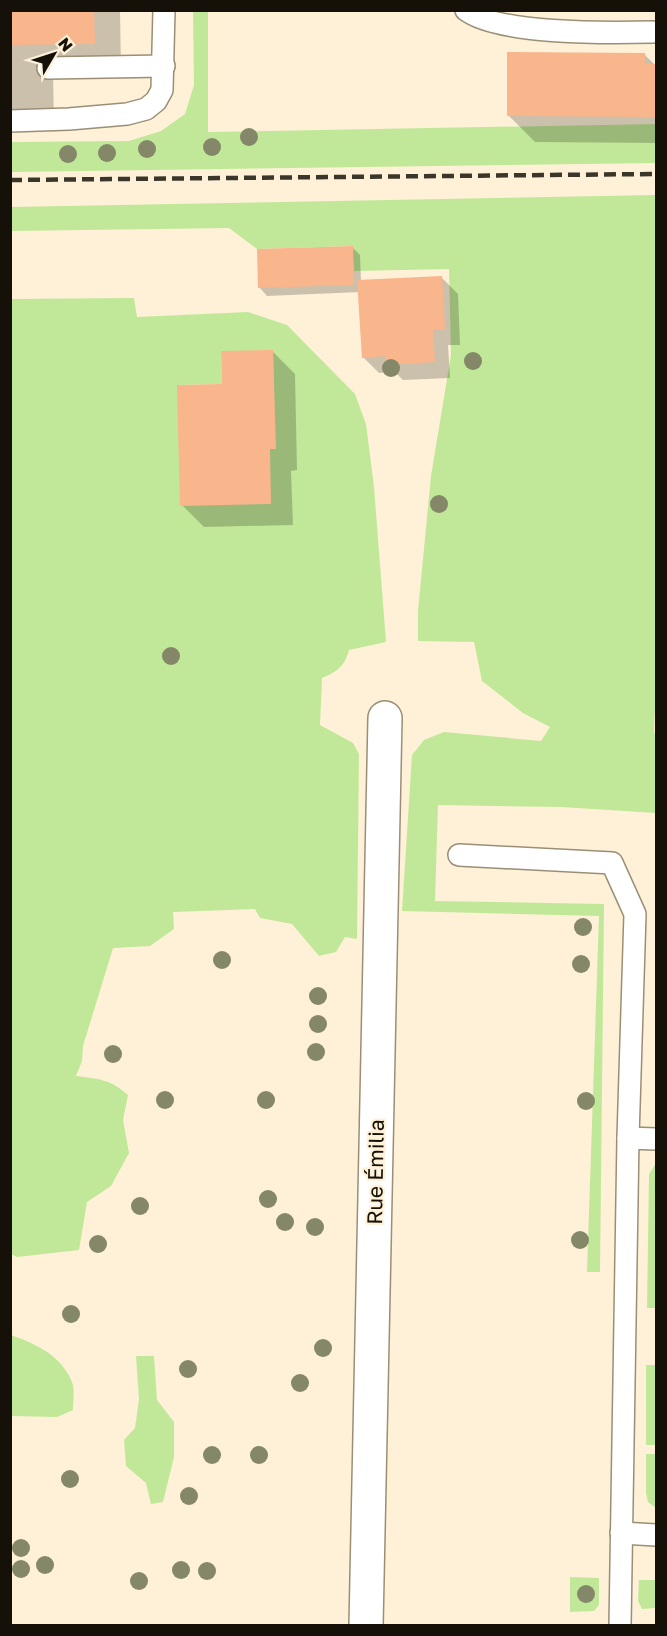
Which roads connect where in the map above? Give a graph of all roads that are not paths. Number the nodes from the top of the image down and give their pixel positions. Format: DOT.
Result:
graph roads {
  1 [pos="164,10"];
  2 [pos="466,10"];
  3 [pos="653,32"];
  4 [pos="164,66"];
  5 [pos="48,68"];
  6 [pos="10,121"];
  7 [pos="385,718"];
  8 [pos="459,855"];
  9 [pos="628,1138"];
  10 [pos="657,1139"];
  11 [pos="621,1533"];
  12 [pos="657,1535"];
  13 [pos="366,1626"];
  14 [pos="620,1626"];
  1 -- 4 [label="lane"];
  2 -- 3 [label="lane"];
  4 -- 5 [label="lane"];
  4 -- 6 [label="lane"];
  7 -- 13 [label="street, Rue Émilia"];
  8 -- 9 [label="lane"];
  9 -- 10 [label="lane"];
  9 -- 11 [label="lane"];
  11 -- 12 [label="lane"];
  11 -- 14 [label="lane"];
}
